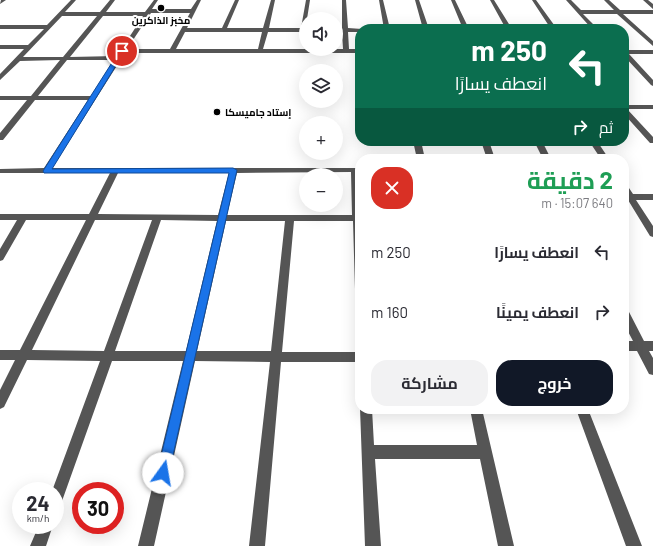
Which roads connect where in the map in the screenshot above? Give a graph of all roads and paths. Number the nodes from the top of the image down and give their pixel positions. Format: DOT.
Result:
graph roads {
  1 [pos="4,0"];
  2 [pos="74,0"];
  3 [pos="112,0"];
  4 [pos="156,0"];
  5 [pos="199,0"];
  6 [pos="237,0"];
  7 [pos="273,0"];
  8 [pos="308,0"];
  9 [pos="344,0"];
  10 [pos="381,0"];
  11 [pos="417,0"];
  12 [pos="453,0"];
  13 [pos="492,0"];
  14 [pos="534,0"];
  15 [pos="568,0"];
  16 [pos="606,0"];
  17 [pos="645,0"];
  18 [pos="0,3"];
  19 [pos="653,7"];
  20 [pos="192,11"];
  21 [pos="148,12"];
  22 [pos="307,12"];
  23 [pos="580,12"];
  24 [pos="618,12"];
  25 [pos="653,12"];
  26 [pos="61,14"];
  27 [pos="102,14"];
  28 [pos="386,24"];
  29 [pos="424,24"];
  30 [pos="464,24"];
  31 [pos="506,24"];
  32 [pos="551,24"];
  33 [pos="591,24"];
  34 [pos="0,28"];
  35 [pos="47,28"];
  36 [pos="183,30"];
  37 [pos="224,30"];
  38 [pos="265,30"];
  39 [pos="299,30"];
  40 [pos="345,30"];
  41 [pos="355,30"];
  42 [pos="653,44"];
  43 [pos="0,47"];
  44 [pos="28,47"];
  45 [pos="122,51"];
  46 [pos="172,51"];
  47 [pos="346,51"];
  48 [pos="260,52"];
  49 [pos="355,52"];
  50 [pos="629,52"];
  51 [pos="653,52"];
  52 [pos="66,58"];
  53 [pos="118,58"];
  54 [pos="629,58"];
  55 [pos="18,59"];
  56 [pos="0,78"];
  57 [pos="653,84"];
  58 [pos="0,98"];
  59 [pos="32,98"];
  60 [pos="93,98"];
  61 [pos="653,107"];
  62 [pos="629,108"];
  63 [pos="629,114"];
  64 [pos="0,138"];
  65 [pos="653,141"];
  66 [pos="115,170"];
  67 [pos="233,170"];
  68 [pos="355,170"];
  69 [pos="0,171"];
  70 [pos="46,171"];
  71 [pos="629,197"];
  72 [pos="653,197"];
  73 [pos="629,200"];
  74 [pos="0,217"];
  75 [pos="91,217"];
  76 [pos="158,217"];
  77 [pos="222,217"];
  78 [pos="23,218"];
  79 [pos="290,218"];
  80 [pos="355,218"];
  81 [pos="653,234"];
  82 [pos="0,257"];
  83 [pos="629,323"];
  84 [pos="629,346"];
  85 [pos="640,346"];
  86 [pos="653,346"];
  87 [pos="0,355"];
  88 [pos="23,355"];
  89 [pos="108,356"];
  90 [pos="190,356"];
  91 [pos="275,357"];
  92 [pos="355,357"];
  93 [pos="653,370"];
  94 [pos="0,403"];
  95 [pos="366,414"];
  96 [pos="477,414"];
  97 [pos="584,414"];
  98 [pos="368,452"];
  99 [pos="486,452"];
  100 [pos="62,482"];
  101 [pos="43,534"];
  102 [pos="38,546"];
  103 [pos="146,546"];
  104 [pos="257,546"];
  105 [pos="373,546"];
  106 [pos="506,546"];
  107 [pos="634,546"];
  1 -- 18 [label="street"];
  2 -- 26 [label="street"];
  3 -- 27 [label="street"];
  4 -- 21 [label="street"];
  5 -- 20 [label="street"];
  6 -- 37 [label="street"];
  7 -- 38 [label="street"];
  8 -- 22 [label="street"];
  9 -- 40 [label="street"];
  10 -- 28 [label="street"];
  11 -- 29 [label="street"];
  12 -- 30 [label="street"];
  13 -- 31 [label="street"];
  14 -- 32 [label="street"];
  15 -- 23 [label="street"];
  16 -- 24 [label="street"];
  17 -- 19 [label="street"];
  20 -- 21 [label="street"];
  20 -- 36 [label="street"];
  21 -- 27 [label="street"];
  21 -- 45 [label="street"];
  23 -- 24 [label="street"];
  23 -- 33 [label="street"];
  24 -- 25 [label="street"];
  24 -- 42 [label="street"];
  26 -- 27 [label="street"];
  26 -- 35 [label="street"];
  27 -- 52 [label="street"];
  34 -- 35 [label="street"];
  35 -- 44 [label="street"];
  36 -- 37 [label="street"];
  36 -- 46 [label="street"];
  37 -- 38 [label="street"];
  38 -- 39 [label="street"];
  38 -- 48 [label="street"];
  40 -- 41 [label="street"];
  40 -- 47 [label="street"];
  43 -- 44 [label="street"];
  44 -- 55 [label="street"];
  45 -- 46 [label="street"];
  45 -- 53 [label="street"];
  46 -- 48 [label="street"];
  47 -- 48 [label="street"];
  47 -- 49 [label="street"];
  50 -- 51 [label="street"];
  52 -- 53 [label="street"];
  52 -- 55 [label="street"];
  52 -- 59 [label="street"];
  53 -- 60 [label="street"];
  54 -- 57 [label="street"];
  55 -- 56 [label="street"];
  58 -- 59 [label="street"];
  59 -- 60 [label="street"];
  59 -- 64 [label="street"];
  60 -- 70 [label="street"];
  61 -- 62 [label="street"];
  63 -- 65 [label="street"];
  66 -- 67 [label="street"];
  66 -- 70 [label="street"];
  66 -- 75 [label="street"];
  67 -- 68 [label="street"];
  67 -- 77 [label="street"];
  69 -- 70 [label="street"];
  71 -- 72 [label="street"];
  73 -- 81 [label="street"];
  74 -- 78 [label="street"];
  75 -- 76 [label="street"];
  75 -- 78 [label="street"];
  75 -- 88 [label="street"];
  76 -- 77 [label="street"];
  76 -- 89 [label="street"];
  77 -- 79 [label="street"];
  77 -- 90 [label="street"];
  78 -- 82 [label="street"];
  79 -- 80 [label="street"];
  79 -- 91 [label="street"];
  83 -- 85 [label="street"];
  84 -- 85 [label="street"];
  85 -- 86 [label="street"];
  85 -- 93 [label="street"];
  87 -- 88 [label="street"];
  88 -- 89 [label="street"];
  88 -- 94 [label="street"];
  89 -- 90 [label="street"];
  89 -- 100 [label="street"];
  90 -- 91 [label="street"];
  90 -- 103 [label="street"];
  91 -- 92 [label="street"];
  91 -- 104 [label="street"];
  95 -- 98 [label="street"];
  96 -- 99 [label="street"];
  97 -- 107 [label="street"];
  98 -- 99 [label="street"];
  98 -- 105 [label="street"];
  99 -- 106 [label="street"];
  101 -- 102 [label="street"];
}
